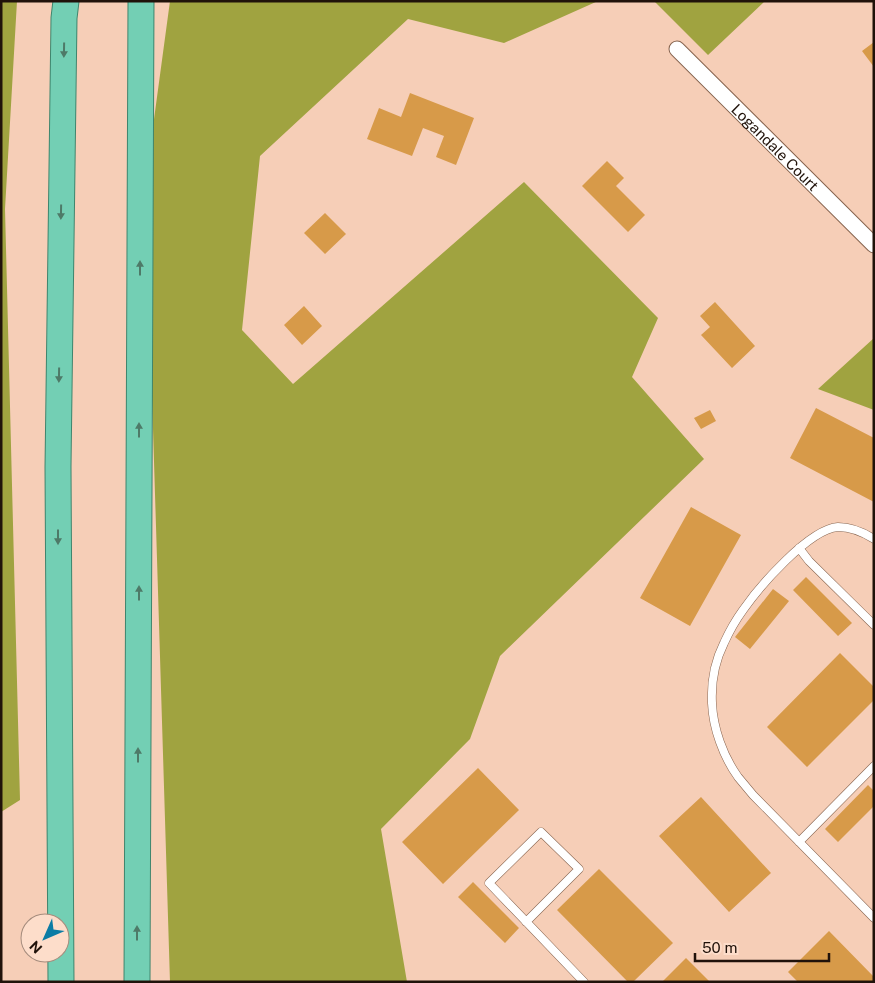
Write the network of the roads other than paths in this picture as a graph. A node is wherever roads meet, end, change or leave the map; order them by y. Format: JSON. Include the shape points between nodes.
{"nodes":[{"id":1,"x":66,"y":1,"type":"edge"},
{"id":2,"x":141,"y":1,"type":"edge"},
{"id":3,"x":677,"y":49,"type":"dead end"},
{"id":4,"x":874,"y":246,"type":"edge"},
{"id":5,"x":874,"y":539,"type":"edge"},
{"id":6,"x":799,"y":548,"type":"junction"},
{"id":7,"x":874,"y":625,"type":"edge"},
{"id":8,"x":874,"y":766,"type":"edge"},
{"id":9,"x":799,"y":842,"type":"junction"},
{"id":10,"x":874,"y":918,"type":"edge"},
{"id":11,"x":526,"y":922,"type":"junction"},
{"id":12,"x":61,"y":982,"type":"edge"},
{"id":13,"x":137,"y":982,"type":"edge"},
{"id":14,"x":584,"y":982,"type":"edge"}],
"edges":[{"from":1,"to":12,"type":"highway","one_way":true,"via":[[58,467]]},
{"from":13,"to":2,"type":"highway","one_way":true},
{"from":3,"to":4,"type":"street","name":"Logandale Court"},
{"from":5,"to":6,"type":"lane","via":[[864,532],[839,527],[828,529]]},
{"from":6,"to":7,"type":"lane","via":[[809,562]]},
{"from":6,"to":9,"type":"lane","via":[[759,589],[733,625],[716,665],[712,703],[720,740],[738,777]]},
{"from":8,"to":9,"type":"lane"},
{"from":9,"to":10,"type":"lane"},
{"from":11,"to":11,"type":"lane","via":[[489,884],[541,832],[579,869]]},
{"from":11,"to":14,"type":"lane"}]}
